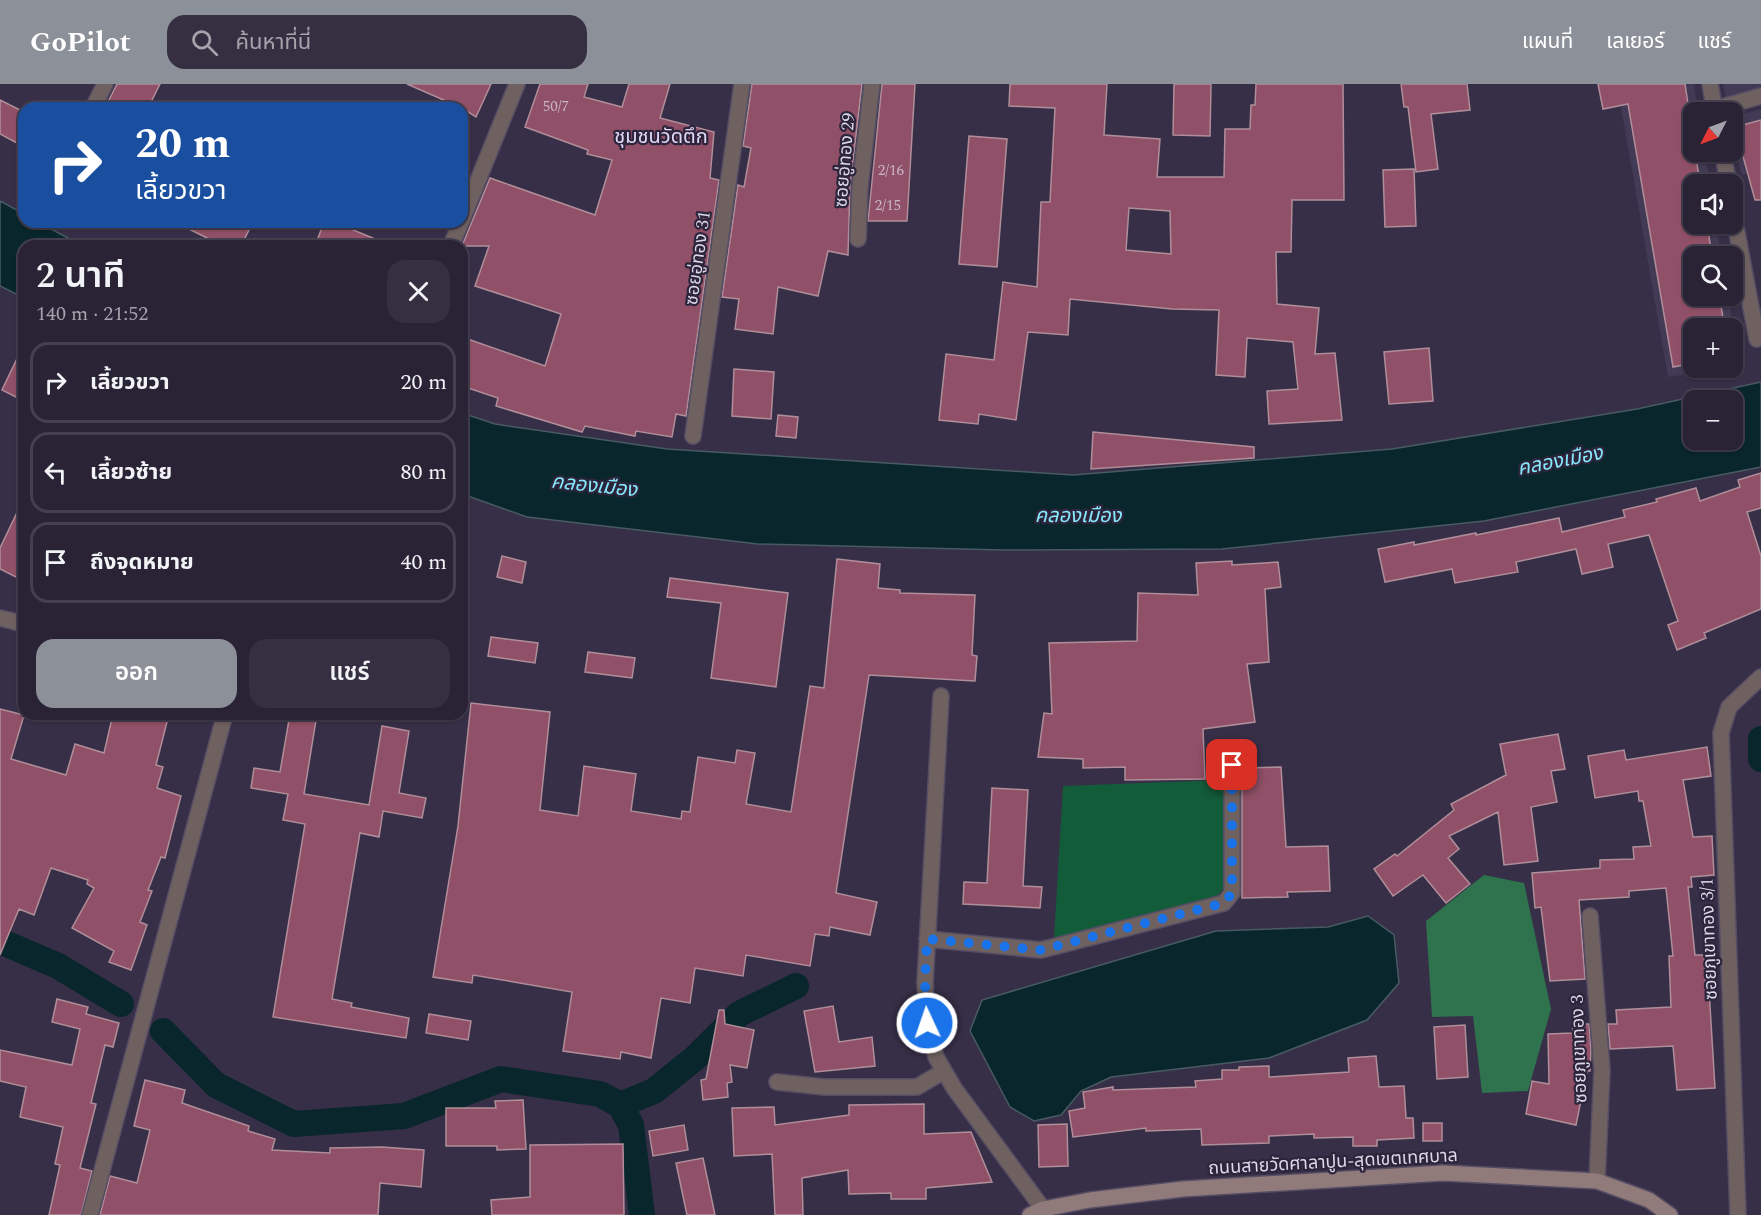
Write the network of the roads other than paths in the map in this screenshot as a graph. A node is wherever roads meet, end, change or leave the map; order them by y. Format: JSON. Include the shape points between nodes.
{"nodes":[{"id":1,"x":105,"y":84,"type":"edge"},
{"id":2,"x":517,"y":84,"type":"edge"},
{"id":3,"x":742,"y":84,"type":"edge"},
{"id":4,"x":872,"y":84,"type":"edge"},
{"id":5,"x":1710,"y":84,"type":"edge"},
{"id":6,"x":1761,"y":96,"type":"edge"},
{"id":7,"x":96,"y":102,"type":"edge"},
{"id":8,"x":1713,"y":102,"type":"edge"},
{"id":9,"x":1743,"y":102,"type":"edge"},
{"id":10,"x":468,"y":206,"type":"edge"},
{"id":11,"x":1737,"y":234,"type":"edge"},
{"id":12,"x":858,"y":239,"type":"dead end"},
{"id":13,"x":1757,"y":339,"type":"dead end"},
{"id":14,"x":693,"y":436,"type":"dead end"},
{"id":15,"x":0,"y":618,"type":"edge"},
{"id":16,"x":18,"y":622,"type":"edge"},
{"id":17,"x":1761,"y":677,"type":"edge"},
{"id":18,"x":941,"y":696,"type":"dead end"},
{"id":19,"x":223,"y":720,"type":"edge"},
{"id":20,"x":1232,"y":765,"type":"dead end"},
{"id":21,"x":1590,"y":916,"type":"dead end"},
{"id":22,"x":927,"y":939,"type":"junction"},
{"id":23,"x":944,"y":1071,"type":"junction"},
{"id":24,"x":777,"y":1082,"type":"dead end"},
{"id":25,"x":1597,"y":1181,"type":"junction"},
{"id":26,"x":1036,"y":1212,"type":"edge"},
{"id":27,"x":90,"y":1215,"type":"edge"},
{"id":28,"x":1670,"y":1215,"type":"edge"},
{"id":29,"x":1738,"y":1215,"type":"edge"}],
"edges":[{"from":1,"to":7,"type":"street"},
{"from":2,"to":10,"type":"street"},
{"from":3,"to":14,"type":"street","name":"ซอยอู่ทอง 31"},
{"from":4,"to":12,"type":"street","name":"ซอยอู่ทอง 29"},
{"from":5,"to":8,"type":"street"},
{"from":6,"to":9,"type":"street"},
{"from":11,"to":13,"type":"street"},
{"from":15,"to":16,"type":"street"},
{"from":17,"to":29,"type":"street","name":"ซอยภูเขาทอง 3/1","via":[[1729,707],[1721,733]]},
{"from":18,"to":22,"type":"street"},
{"from":19,"to":27,"type":"street"},
{"from":20,"to":22,"type":"street","via":[[1232,893],[1224,903],[1041,950]]},
{"from":21,"to":25,"type":"street","name":"ซอยภูเขาทอง 3","via":[[1602,1070]]},
{"from":22,"to":23,"type":"street","via":[[927,1023]]},
{"from":23,"to":24,"type":"street","via":[[917,1087],[824,1087]]},
{"from":23,"to":26,"type":"street"},
{"from":25,"to":26,"type":"street","name":"ถนนสายวัดศาลาปูน-สุดเขตเทศบาล","via":[[1443,1173],[1183,1189],[1090,1200]]},
{"from":25,"to":28,"type":"street","name":"ถนนสายวัดศาลาปูน-สุดเขตเทศบาล","via":[[1649,1200]]}]}
